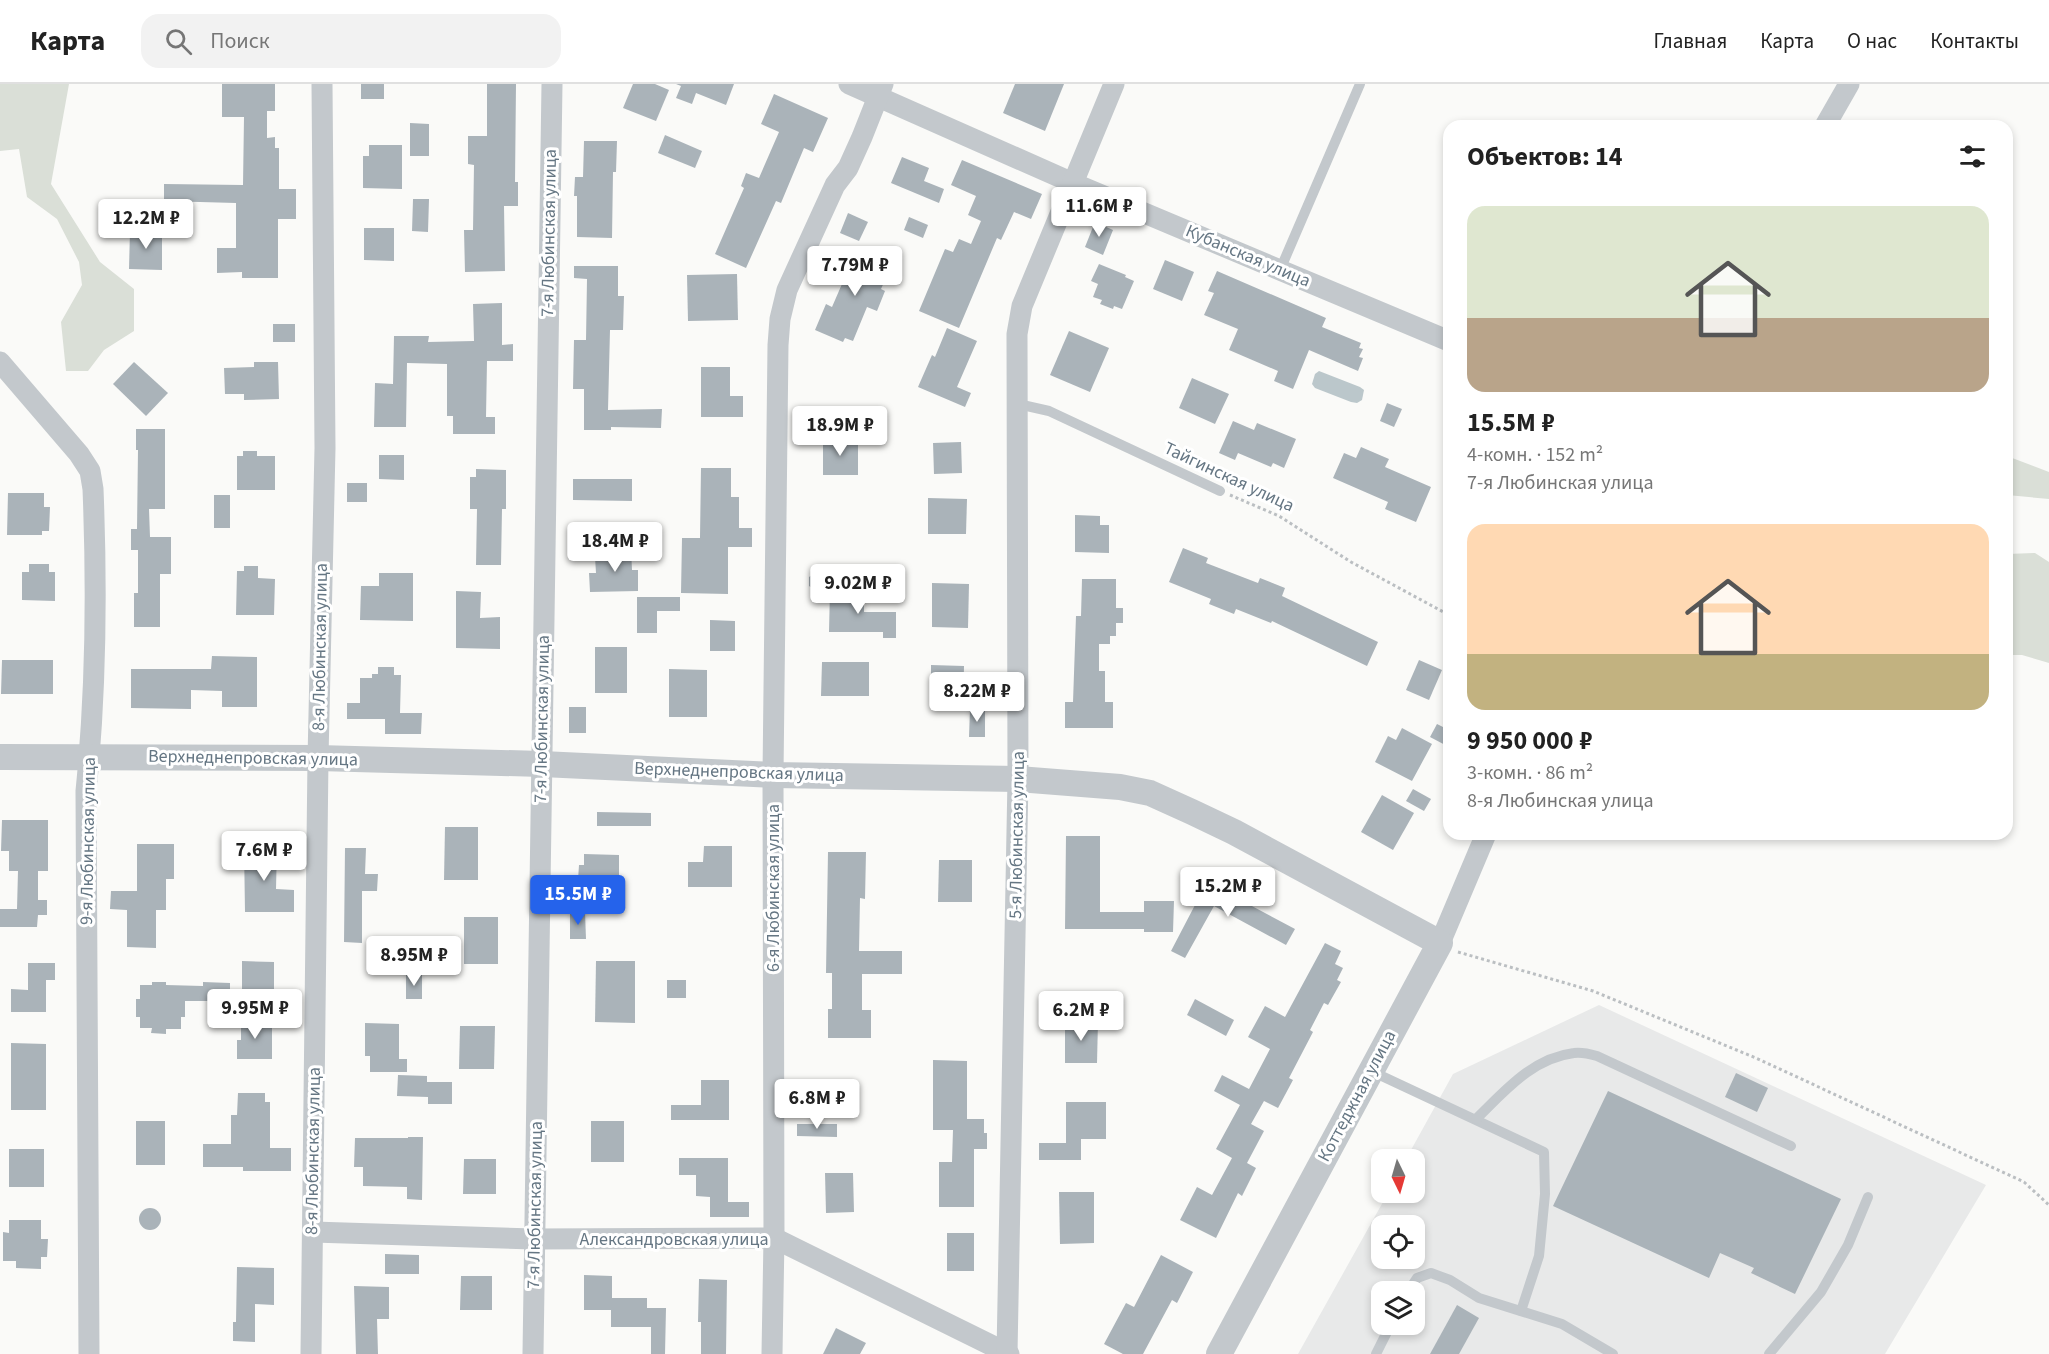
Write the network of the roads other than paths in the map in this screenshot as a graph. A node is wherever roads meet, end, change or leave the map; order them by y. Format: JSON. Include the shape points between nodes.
{"nodes":[{"id":1,"x":322,"y":84,"type":"edge"},
{"id":2,"x":552,"y":84,"type":"edge"},
{"id":3,"x":849,"y":84,"type":"edge"},
{"id":4,"x":1114,"y":84,"type":"edge"},
{"id":5,"x":1360,"y":84,"type":"edge"},
{"id":6,"x":1849,"y":84,"type":"edge"},
{"id":7,"x":880,"y":90,"type":"edge"},
{"id":8,"x":1828,"y":120,"type":"edge"},
{"id":9,"x":1073,"y":183,"type":"junction"},
{"id":10,"x":1281,"y":270,"type":"junction"},
{"id":11,"x":1443,"y":338,"type":"edge"},
{"id":12,"x":0,"y":362,"type":"edge"},
{"id":13,"x":1018,"y":404,"type":"junction"},
{"id":14,"x":1220,"y":491,"type":"road end"},
{"id":15,"x":0,"y":757,"type":"edge"},
{"id":16,"x":89,"y":757,"type":"junction"},
{"id":17,"x":318,"y":758,"type":"junction"},
{"id":18,"x":542,"y":764,"type":"junction"},
{"id":19,"x":773,"y":775,"type":"junction"},
{"id":20,"x":1018,"y":779,"type":"junction"},
{"id":21,"x":1483,"y":840,"type":"edge"},
{"id":22,"x":1440,"y":944,"type":"junction"},
{"id":23,"x":1370,"y":1071,"type":"junction"},
{"id":24,"x":1476,"y":1119,"type":"junction"},
{"id":25,"x":1791,"y":1146,"type":"dead end"},
{"id":26,"x":1868,"y":1197,"type":"dead end"},
{"id":27,"x":313,"y":1232,"type":"junction"},
{"id":28,"x":774,"y":1238,"type":"junction"},
{"id":29,"x":534,"y":1239,"type":"junction"},
{"id":30,"x":1415,"y":1281,"type":"edge"},
{"id":31,"x":1521,"y":1311,"type":"junction"},
{"id":32,"x":1386,"y":1335,"type":"edge"},
{"id":33,"x":89,"y":1354,"type":"edge"},
{"id":34,"x":311,"y":1354,"type":"edge"},
{"id":35,"x":533,"y":1354,"type":"edge"},
{"id":36,"x":772,"y":1354,"type":"edge"},
{"id":37,"x":1008,"y":1354,"type":"edge"},
{"id":38,"x":1219,"y":1354,"type":"edge"},
{"id":39,"x":1376,"y":1354,"type":"edge"},
{"id":40,"x":1613,"y":1354,"type":"edge"},
{"id":41,"x":1769,"y":1354,"type":"edge"}],
"edges":[{"from":1,"to":17,"type":"street","name":"8-я Любинская улица","via":[[325,448]]},
{"from":2,"to":18,"type":"street","name":"7-я Любинская улица"},
{"from":3,"to":7,"type":"street","name":"Кубанская улица"},
{"from":4,"to":9,"type":"street","name":"5-я Любинская улица"},
{"from":5,"to":10,"type":"lane"},
{"from":6,"to":8,"type":"street"},
{"from":7,"to":9,"type":"street","name":"Кубанская улица"},
{"from":7,"to":19,"type":"street","name":"6-я Любинская улица","via":[[858,147],[835,185],[795,271],[780,319]]},
{"from":9,"to":10,"type":"street","name":"Кубанская улица"},
{"from":9,"to":13,"type":"street","name":"5-я Любинская улица","via":[[1022,306],[1016,355]]},
{"from":10,"to":11,"type":"street","name":"Кубанская улица"},
{"from":12,"to":16,"type":"street","name":"9-я Любинская улица","via":[[90,471],[94,517]]},
{"from":13,"to":14,"type":"lane","name":"Тайгинская улица","via":[[1049,411]]},
{"from":13,"to":20,"type":"street","name":"5-я Любинская улица"},
{"from":15,"to":16,"type":"street","name":"Верхнеднепровская улица"},
{"from":16,"to":17,"type":"street","name":"Верхнеднепровская улица"},
{"from":16,"to":33,"type":"street","name":"9-я Любинская улица"},
{"from":17,"to":18,"type":"street","name":"Верхнеднепровская улица"},
{"from":17,"to":27,"type":"street","name":"8-я Любинская улица"},
{"from":18,"to":19,"type":"street","name":"Верхнеднепровская улица"},
{"from":18,"to":29,"type":"street","name":"7-я Любинская улица"},
{"from":19,"to":20,"type":"street","name":"Верхнеднепровская улица"},
{"from":19,"to":28,"type":"street","name":"6-я Любинская улица"},
{"from":20,"to":22,"type":"street","name":"Верхнеднепровская улица","via":[[1078,782],[1150,793],[1234,832]]},
{"from":20,"to":37,"type":"street","name":"5-я Любинская улица"},
{"from":21,"to":22,"type":"street","name":"Коттеджная улица"},
{"from":22,"to":23,"type":"street","name":"Коттеджная улица"},
{"from":23,"to":24,"type":"lane"},
{"from":23,"to":38,"type":"street","name":"Коттеджная улица"},
{"from":24,"to":25,"type":"lane","via":[[1523,1073],[1576,1052],[1597,1056]]},
{"from":24,"to":31,"type":"lane","via":[[1544,1152],[1545,1194],[1539,1256]]},
{"from":26,"to":41,"type":"lane","via":[[1848,1245],[1821,1292]]},
{"from":27,"to":29,"type":"street","name":"Александровская улица"},
{"from":27,"to":34,"type":"street","name":"8-я Любинская улица"},
{"from":28,"to":29,"type":"street","name":"Александровская улица"},
{"from":28,"to":36,"type":"street","name":"6-я Любинская улица"},
{"from":28,"to":37,"type":"street","name":"Александровская улица"},
{"from":29,"to":35,"type":"street","name":"7-я Любинская улица"},
{"from":30,"to":31,"type":"lane","via":[[1431,1273],[1479,1298]]},
{"from":31,"to":40,"type":"lane","via":[[1562,1324]]},
{"from":32,"to":39,"type":"lane"}]}
